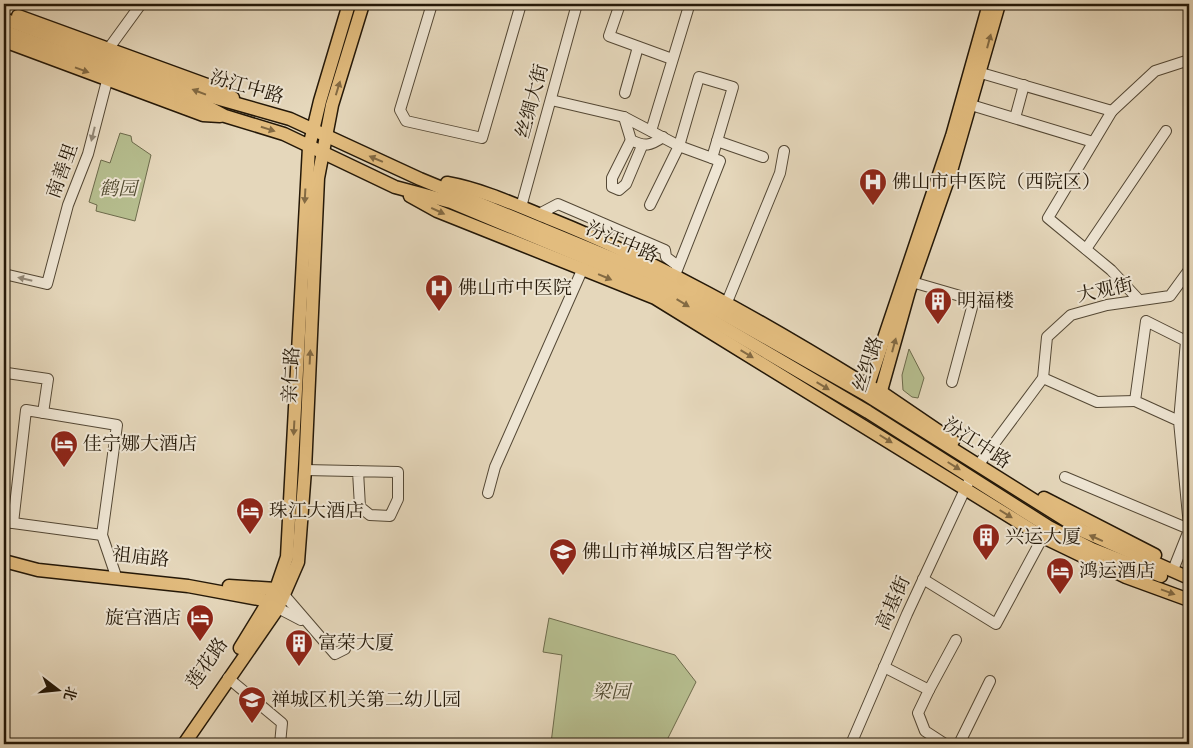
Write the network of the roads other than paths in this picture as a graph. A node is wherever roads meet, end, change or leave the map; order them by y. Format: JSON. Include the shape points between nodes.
{"nodes":[{"id":1,"x":141,"y":4,"type":"edge"},
{"id":2,"x":349,"y":4,"type":"edge"},
{"id":3,"x":363,"y":4,"type":"edge"},
{"id":4,"x":432,"y":4,"type":"edge"},
{"id":5,"x":521,"y":4,"type":"edge"},
{"id":6,"x":577,"y":4,"type":"edge"},
{"id":7,"x":620,"y":4,"type":"edge"},
{"id":8,"x":684,"y":4,"type":"edge"},
{"id":9,"x":988,"y":4,"type":"edge"},
{"id":10,"x":999,"y":4,"type":"edge"},
{"id":11,"x":4,"y":12,"type":"edge"},
{"id":12,"x":4,"y":19,"type":"edge"},
{"id":13,"x":4,"y":31,"type":"edge"},
{"id":14,"x":4,"y":41,"type":"edge"},
{"id":15,"x":638,"y":47,"type":"junction"},
{"id":16,"x":109,"y":48,"type":"junction"},
{"id":17,"x":672,"y":59,"type":"junction"},
{"id":18,"x":1189,"y":60,"type":"edge"},
{"id":19,"x":981,"y":73,"type":"junction"},
{"id":20,"x":108,"y":74,"type":"junction"},
{"id":21,"x":1024,"y":85,"type":"junction"},
{"id":22,"x":625,"y":93,"type":"dead end"},
{"id":23,"x":551,"y":100,"type":"junction"},
{"id":24,"x":246,"y":105,"type":"junction"},
{"id":25,"x":971,"y":105,"type":"junction"},
{"id":26,"x":1112,"y":110,"type":"junction"},
{"id":27,"x":624,"y":117,"type":"junction"},
{"id":28,"x":1015,"y":118,"type":"junction"},
{"id":29,"x":312,"y":129,"type":"junction"},
{"id":30,"x":651,"y":131,"type":"junction"},
{"id":31,"x":1166,"y":131,"type":"dead end"},
{"id":32,"x":325,"y":135,"type":"junction"},
{"id":33,"x":663,"y":137,"type":"junction"},
{"id":34,"x":631,"y":140,"type":"junction"},
{"id":35,"x":717,"y":141,"type":"junction"},
{"id":36,"x":1093,"y":142,"type":"junction"},
{"id":37,"x":642,"y":146,"type":"junction"},
{"id":38,"x":679,"y":146,"type":"junction"},
{"id":39,"x":309,"y":147,"type":"junction"},
{"id":40,"x":784,"y":151,"type":"dead end"},
{"id":41,"x":322,"y":154,"type":"junction"},
{"id":42,"x":763,"y":157,"type":"dead end"},
{"id":43,"x":712,"y":158,"type":"junction"},
{"id":44,"x":420,"y":178,"type":"junction"},
{"id":45,"x":395,"y":187,"type":"junction"},
{"id":46,"x":650,"y":205,"type":"dead end"},
{"id":47,"x":521,"y":208,"type":"junction"},
{"id":48,"x":1086,"y":249,"type":"junction"},
{"id":49,"x":583,"y":268,"type":"junction"},
{"id":50,"x":677,"y":270,"type":"junction"},
{"id":51,"x":1189,"y":270,"type":"edge"},
{"id":52,"x":4,"y":274,"type":"edge"},
{"id":53,"x":912,"y":282,"type":"junction"},
{"id":54,"x":1139,"y":300,"type":"junction"},
{"id":55,"x":727,"y":302,"type":"junction"},
{"id":56,"x":4,"y":377,"type":"edge"},
{"id":57,"x":1043,"y":378,"type":"junction"},
{"id":58,"x":952,"y":382,"type":"dead end"},
{"id":59,"x":862,"y":388,"type":"junction"},
{"id":60,"x":879,"y":397,"type":"junction"},
{"id":61,"x":1135,"y":401,"type":"junction"},
{"id":62,"x":868,"y":412,"type":"junction"},
{"id":63,"x":43,"y":413,"type":"junction"},
{"id":64,"x":1179,"y":421,"type":"junction"},
{"id":65,"x":982,"y":460,"type":"junction"},
{"id":66,"x":305,"y":470,"type":"junction"},
{"id":67,"x":358,"y":471,"type":"junction"},
{"id":68,"x":1066,"y":477,"type":"dead end"},
{"id":69,"x":1187,"y":482,"type":"edge"},
{"id":70,"x":968,"y":483,"type":"junction"},
{"id":71,"x":488,"y":492,"type":"dead end"},
{"id":72,"x":8,"y":523,"type":"edge"},
{"id":73,"x":1189,"y":528,"type":"edge"},
{"id":74,"x":1046,"y":532,"type":"junction"},
{"id":75,"x":102,"y":535,"type":"junction"},
{"id":76,"x":4,"y":555,"type":"edge"},
{"id":77,"x":4,"y":561,"type":"edge"},
{"id":78,"x":1175,"y":565,"type":"junction"},
{"id":79,"x":1189,"y":570,"type":"edge"},
{"id":80,"x":115,"y":573,"type":"junction"},
{"id":81,"x":1189,"y":578,"type":"edge"},
{"id":82,"x":923,"y":579,"type":"junction"},
{"id":83,"x":1189,"y":587,"type":"edge"},
{"id":84,"x":281,"y":593,"type":"junction"},
{"id":85,"x":1189,"y":600,"type":"edge"},
{"id":86,"x":274,"y":605,"type":"junction"},
{"id":87,"x":307,"y":622,"type":"junction"},
{"id":88,"x":956,"y":640,"type":"dead end"},
{"id":89,"x":345,"y":649,"type":"dead end"},
{"id":90,"x":884,"y":667,"type":"junction"},
{"id":91,"x":228,"y":678,"type":"junction"},
{"id":92,"x":990,"y":682,"type":"dead end"},
{"id":93,"x":929,"y":690,"type":"junction"},
{"id":94,"x":173,"y":744,"type":"edge"},
{"id":95,"x":184,"y":744,"type":"edge"},
{"id":96,"x":280,"y":744,"type":"edge"},
{"id":97,"x":851,"y":744,"type":"edge"},
{"id":98,"x":945,"y":744,"type":"edge"},
{"id":99,"x":959,"y":744,"type":"edge"}],
"edges":[{"from":1,"to":16,"type":"street"},
{"from":2,"to":29,"type":"main road"},
{"from":32,"to":3,"type":"main road","one_way":true},
{"from":4,"to":5,"type":"street","via":[[400,110],[406,121],[482,138]]},
{"from":6,"to":23,"type":"street","name":"丝绸大街"},
{"from":7,"to":15,"type":"street","via":[[608,36]]},
{"from":8,"to":17,"type":"street","via":[[689,6]]},
{"from":9,"to":59,"type":"main road","via":[[952,136],[923,224],[911,236]]},
{"from":19,"to":10,"type":"main road","name":"丝织路","one_way":true},
{"from":11,"to":16,"type":"main road"},
{"from":24,"to":12,"type":"main road","name":"汾江中路","one_way":true,"via":[[209,96]]},
{"from":13,"to":20,"type":"main road"},
{"from":14,"to":20,"type":"main road","one_way":true},
{"from":15,"to":17,"type":"street"},
{"from":15,"to":22,"type":"street"},
{"from":16,"to":24,"type":"main road","via":[[218,89]]},
{"from":17,"to":30,"type":"street"},
{"from":18,"to":26,"type":"street","via":[[1156,71]]},
{"from":19,"to":21,"type":"street"},
{"from":19,"to":25,"type":"main road","name":"丝织路"},
{"from":20,"to":39,"type":"main road","name":"汾江中路","one_way":true,"via":[[284,134]]},
{"from":20,"to":52,"type":"street","name":"南善里","one_way":true,"via":[[88,154],[68,205],[46,284]]},
{"from":21,"to":26,"type":"street"},
{"from":21,"to":28,"type":"street"},
{"from":23,"to":27,"type":"street"},
{"from":23,"to":47,"type":"street","name":"丝绸大街"},
{"from":24,"to":29,"type":"main road","name":"汾江中路"},
{"from":25,"to":28,"type":"street"},
{"from":25,"to":53,"type":"main road","name":"丝织路"},
{"from":26,"to":36,"type":"street"},
{"from":27,"to":30,"type":"street"},
{"from":27,"to":34,"type":"street"},
{"from":28,"to":36,"type":"street"},
{"from":29,"to":32,"type":"main road","name":"汾江中路"},
{"from":29,"to":39,"type":"main road","name":"亲仁路"},
{"from":30,"to":33,"type":"street"},
{"from":31,"to":48,"type":"street"},
{"from":32,"to":41,"type":"main road","name":"亲仁路"},
{"from":44,"to":32,"type":"main road","name":"汾江中路","one_way":true},
{"from":33,"to":37,"type":"street","via":[[650,146]]},
{"from":33,"to":38,"type":"street"},
{"from":34,"to":37,"type":"street"},
{"from":34,"to":37,"type":"street","via":[[612,178],[612,187],[619,190],[626,184]]},
{"from":35,"to":38,"type":"street","via":[[732,87],[699,77]]},
{"from":35,"to":42,"type":"street"},
{"from":35,"to":43,"type":"street"},
{"from":36,"to":48,"type":"street","via":[[1048,218]]},
{"from":38,"to":43,"type":"street"},
{"from":38,"to":46,"type":"street"},
{"from":39,"to":41,"type":"main road","name":"汾江中路"},
{"from":39,"to":84,"type":"main road","name":"亲仁路","one_way":true,"via":[[287,557]]},
{"from":40,"to":55,"type":"street","via":[[780,173]]},
{"from":41,"to":45,"type":"main road","name":"汾江中路"},
{"from":66,"to":41,"type":"main road","name":"亲仁路","one_way":true,"via":[[318,178]]},
{"from":43,"to":50,"type":"street","via":[[720,161]]},
{"from":44,"to":47,"type":"main road","via":[[457,185]]},
{"from":44,"to":59,"type":"main road","name":"汾江中路","via":[[660,278]]},
{"from":45,"to":49,"type":"main road","one_way":true,"via":[[437,211]]},
{"from":45,"to":62,"type":"main road","name":"汾江中路","one_way":true,"via":[[451,202],[657,288]]},
{"from":47,"to":50,"type":"main road"},
{"from":48,"to":54,"type":"street"},
{"from":49,"to":70,"type":"main road","one_way":true,"via":[[655,298]]},
{"from":49,"to":71,"type":"street","via":[[495,467]]},
{"from":50,"to":55,"type":"main road"},
{"from":51,"to":54,"type":"street","name":"大观街","via":[[1170,296]]},
{"from":53,"to":58,"type":"street","via":[[974,300]]},
{"from":60,"to":53,"type":"main road","name":"丝织路","one_way":true},
{"from":54,"to":57,"type":"street","name":"大观街","via":[[1071,315],[1047,337]]},
{"from":55,"to":59,"type":"main road"},
{"from":56,"to":63,"type":"street","via":[[8,373],[48,379]]},
{"from":57,"to":61,"type":"street","via":[[1097,402]]},
{"from":57,"to":65,"type":"street"},
{"from":59,"to":60,"type":"main road","name":"汾江中路"},
{"from":59,"to":62,"type":"main road","name":"丝织路"},
{"from":60,"to":62,"type":"main road","name":"丝织路"},
{"from":60,"to":65,"type":"main road"},
{"from":81,"to":60,"type":"main road","name":"汾江中路","one_way":true,"via":[[1083,531]]},
{"from":61,"to":64,"type":"street"},
{"from":61,"to":64,"type":"street","via":[[1146,321],[1186,341]]},
{"from":62,"to":70,"type":"main road","name":"汾江中路","one_way":true},
{"from":63,"to":72,"type":"street","via":[[26,410]]},
{"from":63,"to":75,"type":"street","via":[[117,425]]},
{"from":64,"to":69,"type":"street"},
{"from":65,"to":78,"type":"main road","via":[[1061,508]]},
{"from":66,"to":67,"type":"street"},
{"from":66,"to":84,"type":"main road","name":"亲仁路","via":[[298,562]]},
{"from":67,"to":67,"type":"street","via":[[398,472],[398,498],[390,516],[370,515],[360,507]]},
{"from":68,"to":73,"type":"street"},
{"from":69,"to":73,"type":"street"},
{"from":70,"to":74,"type":"main road","one_way":true},
{"from":70,"to":82,"type":"street","name":"高基街"},
{"from":72,"to":75,"type":"street"},
{"from":73,"to":78,"type":"street"},
{"from":74,"to":82,"type":"street","via":[[996,624]]},
{"from":74,"to":83,"type":"main road"},
{"from":74,"to":85,"type":"main road","one_way":true,"via":[[1126,577]]},
{"from":75,"to":80,"type":"street"},
{"from":76,"to":80,"type":"main road","name":"祖庙路","via":[[39,565]]},
{"from":77,"to":86,"type":"main road","name":"祖庙路","via":[[38,570],[188,586]]},
{"from":78,"to":79,"type":"main road"},
{"from":80,"to":84,"type":"main road","name":"祖庙路"},
{"from":82,"to":90,"type":"street","name":"高基街"},
{"from":84,"to":86,"type":"main road"},
{"from":84,"to":87,"type":"street"},
{"from":86,"to":87,"type":"street"},
{"from":86,"to":91,"type":"main road","name":"莲花路"},
{"from":86,"to":94,"type":"main road","name":"莲花路"},
{"from":87,"to":89,"type":"street","via":[[335,654]]},
{"from":88,"to":93,"type":"street"},
{"from":90,"to":93,"type":"street"},
{"from":90,"to":97,"type":"street","name":"高基街"},
{"from":91,"to":95,"type":"main road","name":"莲花路"},
{"from":91,"to":96,"type":"street","via":[[282,723]]},
{"from":92,"to":99,"type":"street"},
{"from":93,"to":98,"type":"street","via":[[918,713],[926,731]]}]}
